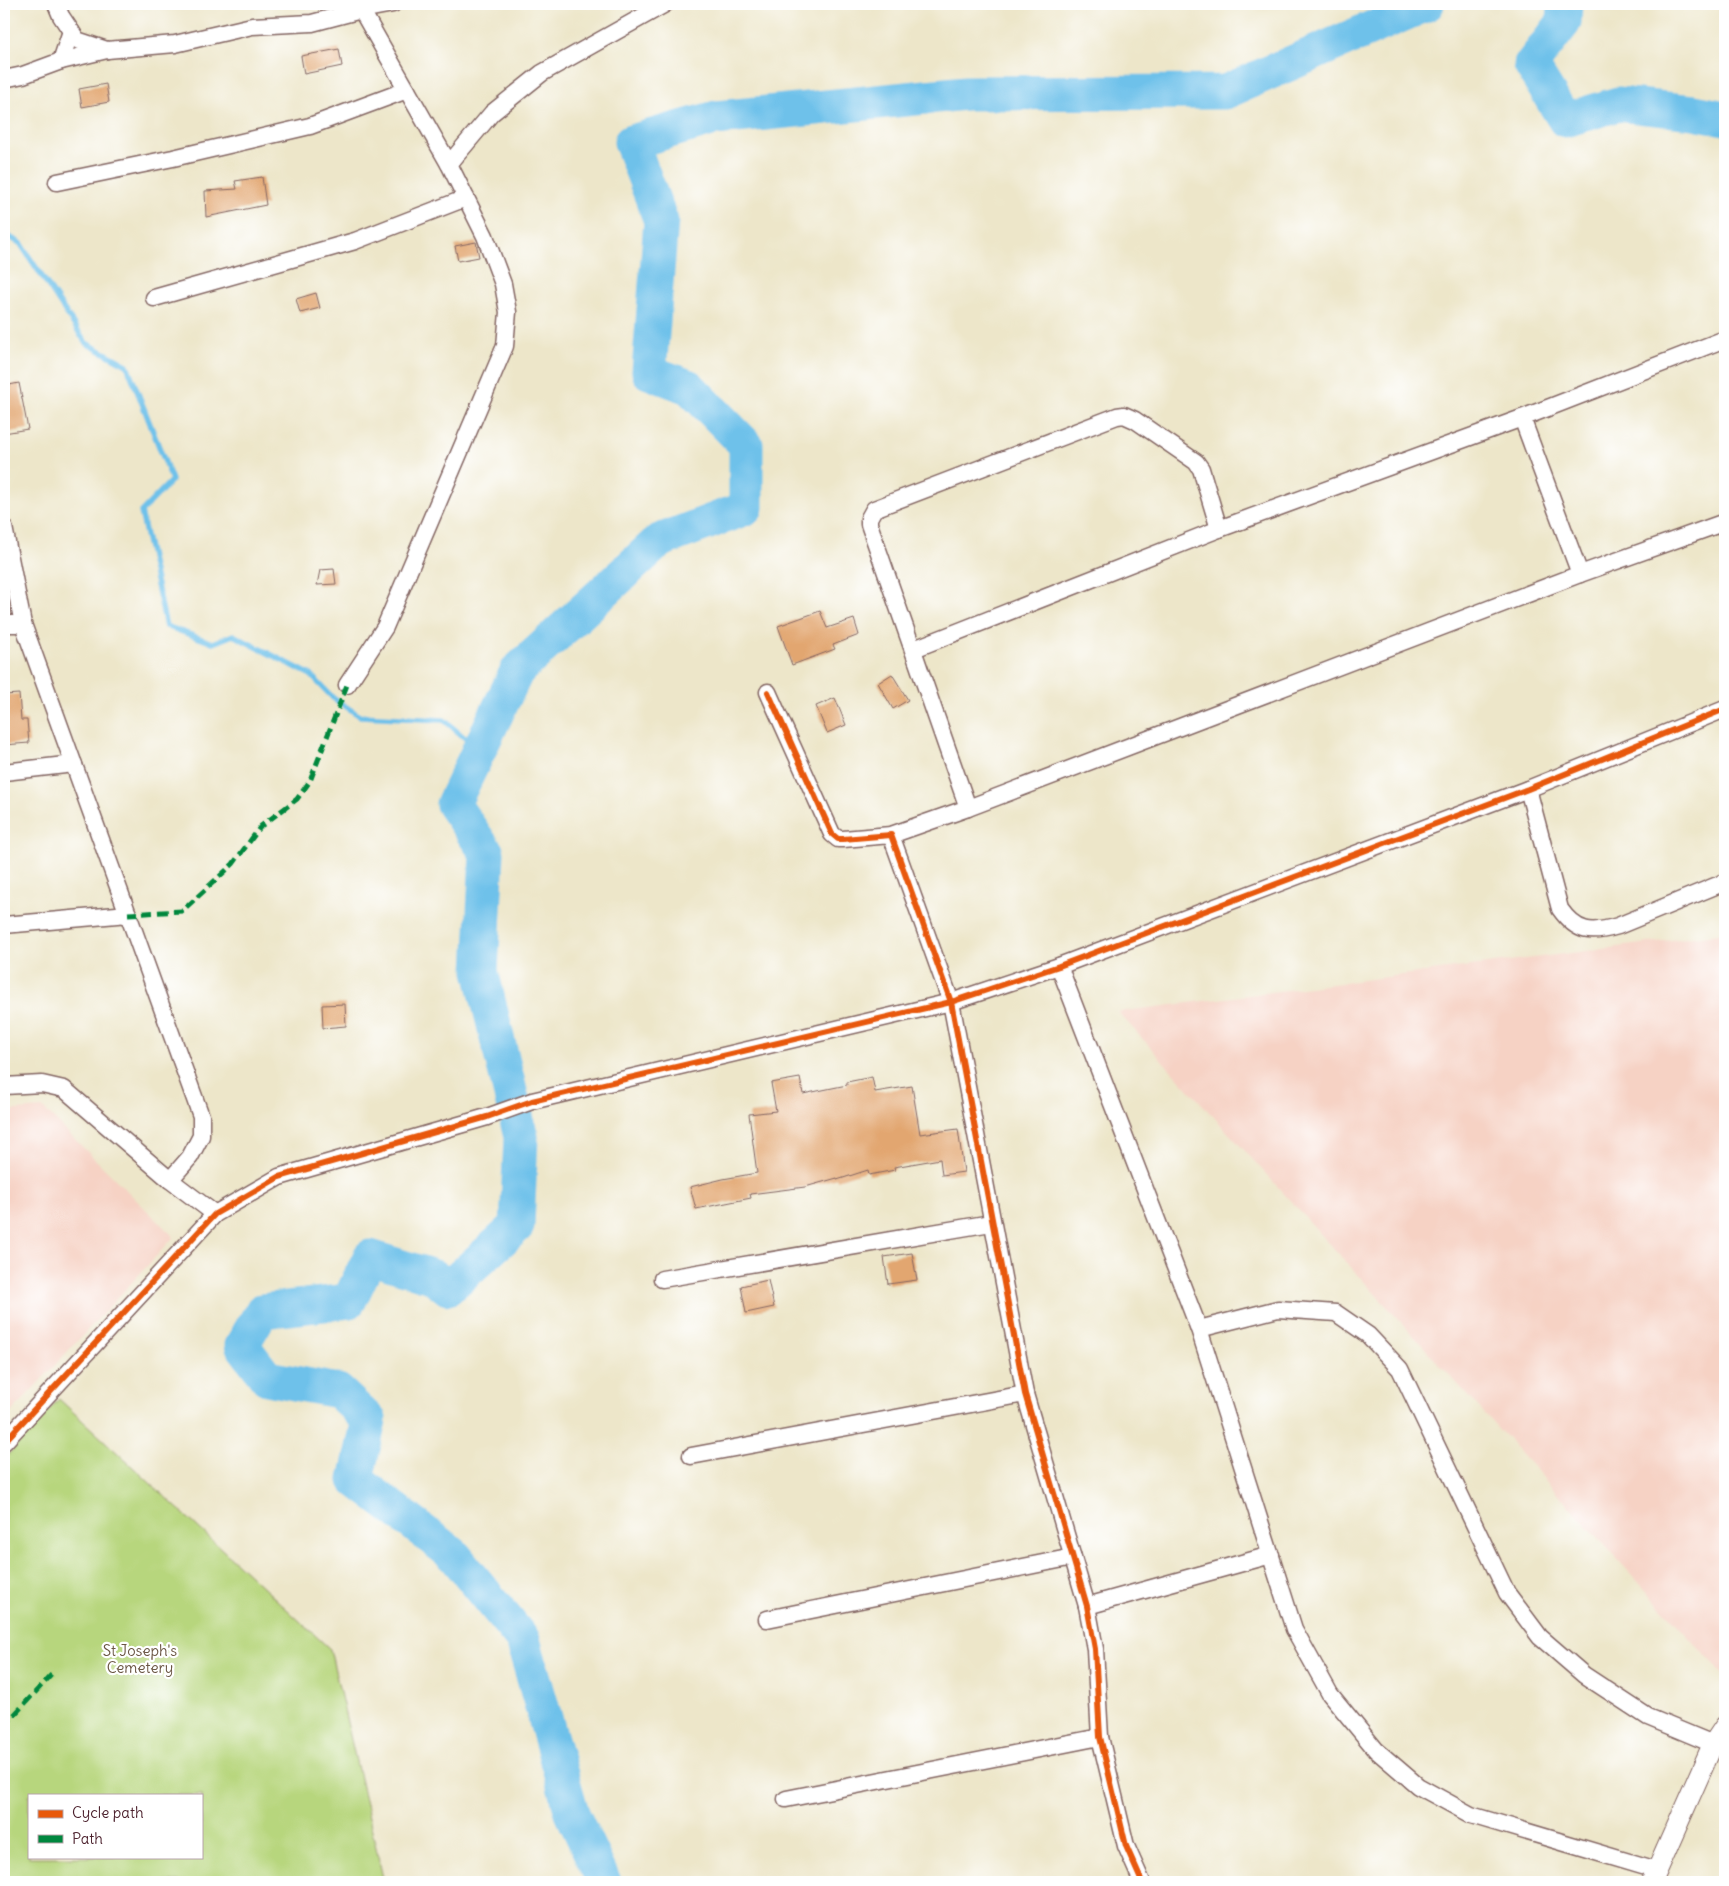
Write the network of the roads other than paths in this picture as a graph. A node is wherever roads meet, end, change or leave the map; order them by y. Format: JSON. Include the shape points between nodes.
{"nodes":[{"id":1,"x":56,"y":4,"type":"edge"},
{"id":2,"x":393,"y":4,"type":"edge"},
{"id":3,"x":665,"y":4,"type":"edge"},
{"id":4,"x":360,"y":7,"type":"edge"},
{"id":5,"x":71,"y":31,"type":"junction"},
{"id":6,"x":107,"y":50,"type":"junction"},
{"id":7,"x":60,"y":61,"type":"junction"},
{"id":8,"x":4,"y":78,"type":"edge"},
{"id":9,"x":407,"y":90,"type":"junction"},
{"id":10,"x":449,"y":164,"type":"junction"},
{"id":11,"x":57,"y":182,"type":"dead end"},
{"id":12,"x":466,"y":198,"type":"junction"},
{"id":13,"x":154,"y":298,"type":"dead end"},
{"id":14,"x":1725,"y":338,"type":"edge"},
{"id":15,"x":1522,"y":418,"type":"junction"},
{"id":16,"x":1725,"y":522,"type":"edge"},
{"id":17,"x":4,"y":527,"type":"edge"},
{"id":18,"x":1219,"y":529,"type":"junction"},
{"id":19,"x":1580,"y":574,"type":"junction"},
{"id":20,"x":4,"y":624,"type":"edge"},
{"id":21,"x":23,"y":624,"type":"junction"},
{"id":22,"x":914,"y":649,"type":"junction"},
{"id":23,"x":347,"y":685,"type":"dead end"},
{"id":24,"x":768,"y":692,"type":"dead end"},
{"id":25,"x":1725,"y":709,"type":"edge"},
{"id":26,"x":74,"y":764,"type":"junction"},
{"id":27,"x":4,"y":772,"type":"edge"},
{"id":28,"x":1528,"y":789,"type":"junction"},
{"id":29,"x":968,"y":808,"type":"junction"},
{"id":30,"x":891,"y":835,"type":"junction"},
{"id":31,"x":1725,"y":882,"type":"edge"},
{"id":32,"x":128,"y":914,"type":"junction"},
{"id":33,"x":4,"y":925,"type":"edge"},
{"id":34,"x":1059,"y":966,"type":"junction"},
{"id":35,"x":951,"y":1002,"type":"junction"},
{"id":36,"x":4,"y":1086,"type":"edge"},
{"id":37,"x":170,"y":1180,"type":"junction"},
{"id":38,"x":215,"y":1214,"type":"junction"},
{"id":39,"x":992,"y":1223,"type":"junction"},
{"id":40,"x":662,"y":1279,"type":"dead end"},
{"id":41,"x":1199,"y":1328,"type":"junction"},
{"id":42,"x":1025,"y":1394,"type":"junction"},
{"id":43,"x":4,"y":1442,"type":"edge"},
{"id":44,"x":691,"y":1456,"type":"dead end"},
{"id":45,"x":1271,"y":1555,"type":"junction"},
{"id":46,"x":1073,"y":1557,"type":"junction"},
{"id":47,"x":1087,"y":1606,"type":"junction"},
{"id":48,"x":767,"y":1619,"type":"dead end"},
{"id":49,"x":1725,"y":1726,"type":"edge"},
{"id":50,"x":1100,"y":1737,"type":"junction"},
{"id":51,"x":1719,"y":1745,"type":"edge"},
{"id":52,"x":786,"y":1799,"type":"dead end"},
{"id":53,"x":1654,"y":1876,"type":"edge"},
{"id":54,"x":1142,"y":1882,"type":"edge"}],
"edges":[{"from":1,"to":5,"type":"street"},
{"from":2,"to":4,"type":"street"},
{"from":3,"to":10,"type":"street","via":[[542,73],[492,113]]},
{"from":4,"to":6,"type":"street","via":[[312,22],[252,26],[175,44]]},
{"from":4,"to":9,"type":"street"},
{"from":5,"to":6,"type":"street","via":[[77,40]]},
{"from":5,"to":7,"type":"street"},
{"from":6,"to":7,"type":"street"},
{"from":7,"to":8,"type":"street","via":[[23,75]]},
{"from":9,"to":10,"type":"street"},
{"from":9,"to":11,"type":"street","via":[[310,126]]},
{"from":10,"to":12,"type":"street"},
{"from":12,"to":13,"type":"street","via":[[355,241]]},
{"from":12,"to":23,"type":"street","via":[[503,284],[508,312],[505,346],[385,627]]},
{"from":14,"to":15,"type":"street"},
{"from":15,"to":18,"type":"street"},
{"from":15,"to":19,"type":"street"},
{"from":16,"to":19,"type":"street"},
{"from":17,"to":21,"type":"street"},
{"from":18,"to":22,"type":"street"},
{"from":18,"to":22,"type":"street","via":[[1196,462],[1124,415],[879,506],[871,513],[869,524]]},
{"from":19,"to":29,"type":"street"},
{"from":20,"to":21,"type":"street"},
{"from":21,"to":26,"type":"street"},
{"from":22,"to":29,"type":"street"},
{"from":24,"to":30,"type":"street","via":[[832,834],[838,839]]},
{"from":25,"to":28,"type":"street"},
{"from":26,"to":27,"type":"street"},
{"from":26,"to":32,"type":"street"},
{"from":28,"to":31,"type":"street","via":[[1560,909],[1570,922],[1586,930],[1601,932]]},
{"from":28,"to":34,"type":"street"},
{"from":29,"to":30,"type":"street"},
{"from":30,"to":35,"type":"street"},
{"from":32,"to":33,"type":"street"},
{"from":32,"to":37,"type":"street","via":[[202,1116],[202,1136],[190,1157]]},
{"from":34,"to":35,"type":"street"},
{"from":34,"to":41,"type":"street"},
{"from":35,"to":38,"type":"street","via":[[532,1101],[279,1177]]},
{"from":35,"to":39,"type":"street"},
{"from":36,"to":37,"type":"street","via":[[42,1084],[64,1090]]},
{"from":37,"to":38,"type":"street"},
{"from":38,"to":43,"type":"street"},
{"from":39,"to":40,"type":"street"},
{"from":39,"to":42,"type":"street"},
{"from":41,"to":45,"type":"street"},
{"from":41,"to":51,"type":"street","via":[[1278,1308],[1336,1314],[1368,1336],[1400,1369],[1507,1593],[1540,1637],[1584,1675],[1648,1716]]},
{"from":42,"to":44,"type":"street"},
{"from":42,"to":46,"type":"street"},
{"from":45,"to":47,"type":"street"},
{"from":45,"to":53,"type":"street","via":[[1294,1629],[1330,1694],[1376,1750],[1418,1786],[1471,1814]]},
{"from":46,"to":47,"type":"street"},
{"from":46,"to":48,"type":"street"},
{"from":47,"to":50,"type":"street","via":[[1096,1649]]},
{"from":49,"to":51,"type":"street"},
{"from":50,"to":52,"type":"street"},
{"from":50,"to":54,"type":"street","via":[[1126,1846]]},
{"from":51,"to":53,"type":"street"}]}
